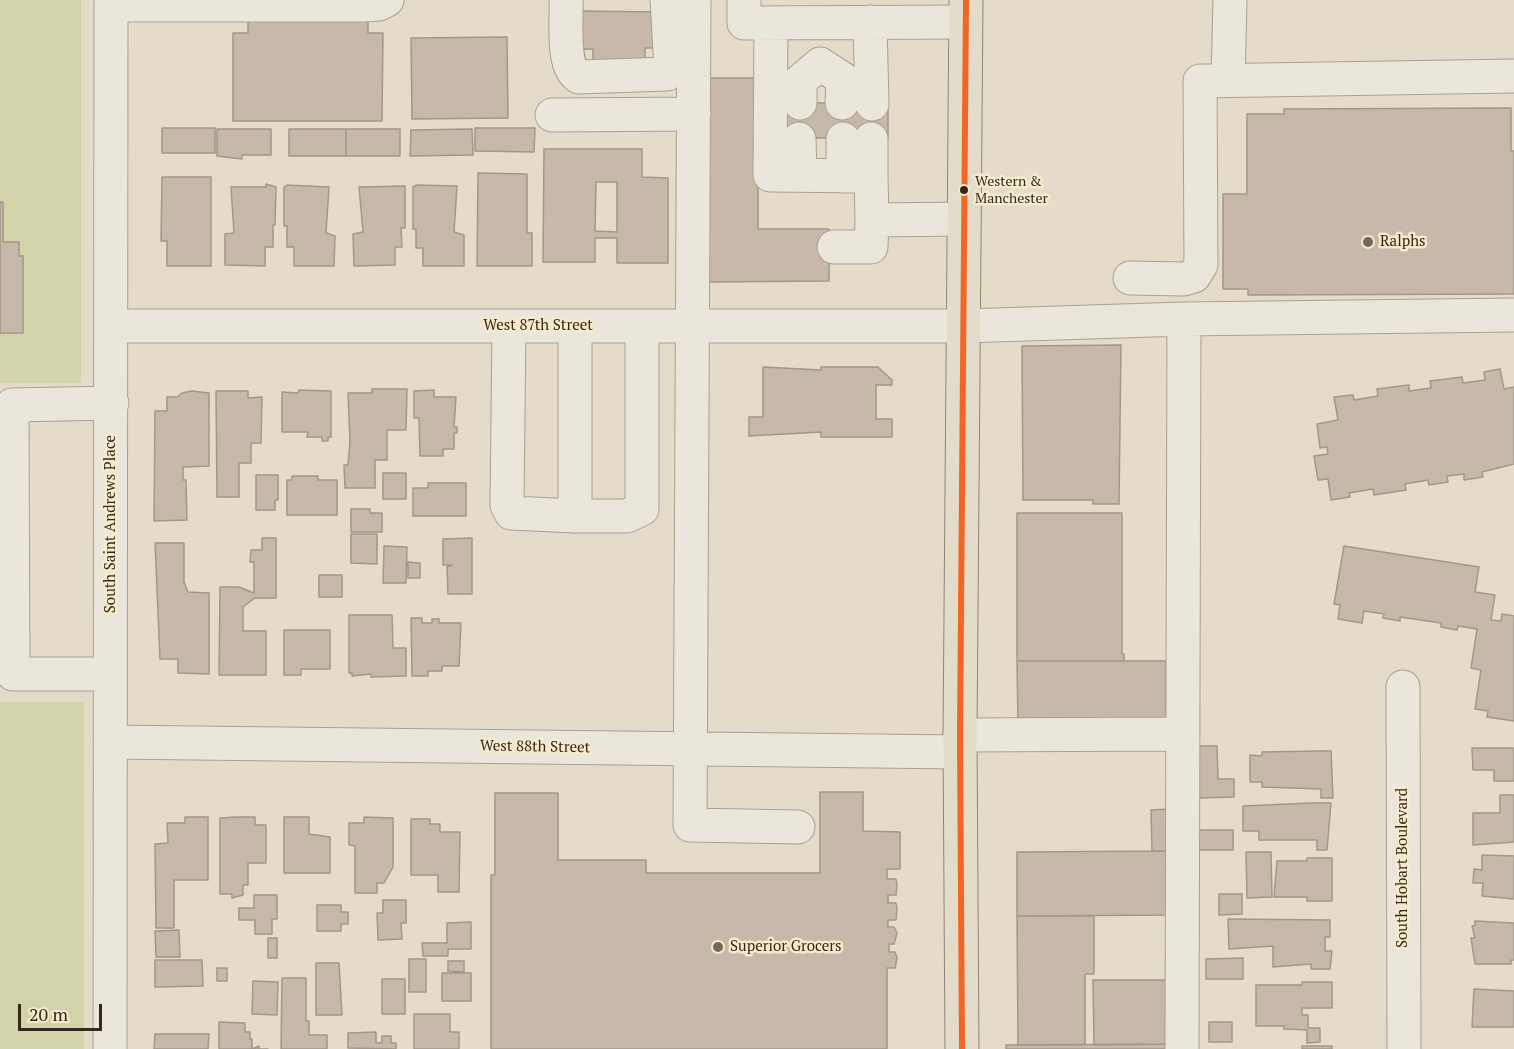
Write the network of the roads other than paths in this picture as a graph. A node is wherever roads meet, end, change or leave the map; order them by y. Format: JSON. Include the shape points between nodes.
{"nodes":[{"id":1,"x":387,"y":0,"type":"edge"},
{"id":2,"x":566,"y":0,"type":"edge"},
{"id":3,"x":667,"y":0,"type":"edge"},
{"id":4,"x":694,"y":0,"type":"edge"},
{"id":5,"x":744,"y":0,"type":"edge"},
{"id":6,"x":1230,"y":0,"type":"edge"},
{"id":7,"x":111,"y":3,"type":"edge"},
{"id":8,"x":965,"y":11,"type":"edge"},
{"id":9,"x":847,"y":17,"type":"edge"},
{"id":10,"x":771,"y":23,"type":"junction"},
{"id":11,"x":820,"y":64,"type":"junction"},
{"id":12,"x":1514,"y":76,"type":"edge"},
{"id":13,"x":1214,"y":81,"type":"junction"},
{"id":14,"x":800,"y":103,"type":"dead end"},
{"id":15,"x":694,"y":114,"type":"junction"},
{"id":16,"x":552,"y":115,"type":"dead end"},
{"id":17,"x":799,"y":139,"type":"dead end"},
{"id":18,"x":857,"y":139,"type":"dead end"},
{"id":19,"x":800,"y":175,"type":"junction"},
{"id":20,"x":857,"y":176,"type":"junction"},
{"id":21,"x":964,"y":219,"type":"junction"},
{"id":22,"x":872,"y":220,"type":"junction"},
{"id":23,"x":834,"y":247,"type":"dead end"},
{"id":24,"x":1130,"y":278,"type":"dead end"},
{"id":25,"x":1514,"y":315,"type":"edge"},
{"id":26,"x":1184,"y":319,"type":"junction"},
{"id":27,"x":112,"y":326,"type":"junction"},
{"id":28,"x":509,"y":326,"type":"junction"},
{"id":29,"x":576,"y":326,"type":"junction"},
{"id":30,"x":642,"y":326,"type":"junction"},
{"id":31,"x":693,"y":326,"type":"junction"},
{"id":32,"x":964,"y":326,"type":"junction"},
{"id":33,"x":112,"y":404,"type":"junction"},
{"id":34,"x":575,"y":516,"type":"junction"},
{"id":35,"x":110,"y":674,"type":"junction"},
{"id":36,"x":1403,"y":687,"type":"dead end"},
{"id":37,"x":1183,"y":735,"type":"junction"},
{"id":38,"x":110,"y":742,"type":"junction"},
{"id":39,"x":960,"y":744,"type":"junction"},
{"id":40,"x":690,"y":749,"type":"junction"},
{"id":41,"x":798,"y":827,"type":"dead end"},
{"id":42,"x":110,"y":1049,"type":"edge"},
{"id":43,"x":962,"y":1049,"type":"edge"},
{"id":44,"x":1182,"y":1049,"type":"edge"},
{"id":45,"x":1404,"y":1049,"type":"edge"}],
"edges":[{"from":1,"to":7,"type":"street","via":[[364,5]]},
{"from":2,"to":3,"type":"street","via":[[568,63],[572,73],[579,77],[667,74],[671,68]]},
{"from":4,"to":15,"type":"street"},
{"from":5,"to":10,"type":"street","via":[[744,23]]},
{"from":6,"to":13,"type":"street"},
{"from":7,"to":27,"type":"street","name":"South Saint Andrews Place"},
{"from":8,"to":9,"type":"street"},
{"from":8,"to":21,"type":"main road"},
{"from":9,"to":10,"type":"street"},
{"from":9,"to":11,"type":"street"},
{"from":9,"to":11,"type":"street","via":[[857,103],[843,79]]},
{"from":10,"to":19,"type":"street","via":[[770,175]]},
{"from":11,"to":14,"type":"street","via":[[800,81]]},
{"from":12,"to":13,"type":"street"},
{"from":13,"to":24,"type":"street","via":[[1201,265],[1194,276],[1184,279]]},
{"from":15,"to":16,"type":"street"},
{"from":15,"to":31,"type":"street"},
{"from":17,"to":19,"type":"street"},
{"from":18,"to":20,"type":"street"},
{"from":19,"to":20,"type":"street"},
{"from":20,"to":22,"type":"street"},
{"from":21,"to":22,"type":"street"},
{"from":21,"to":32,"type":"main road"},
{"from":22,"to":23,"type":"street","via":[[871,247]]},
{"from":25,"to":26,"type":"street","name":"West 87th Street"},
{"from":26,"to":32,"type":"street","name":"West 87th Street"},
{"from":26,"to":37,"type":"street"},
{"from":27,"to":28,"type":"street","name":"West 87th Street"},
{"from":27,"to":33,"type":"street","name":"South Saint Andrews Place"},
{"from":28,"to":29,"type":"street","name":"West 87th Street"},
{"from":28,"to":34,"type":"street","via":[[507,505],[511,513],[521,516]]},
{"from":29,"to":30,"type":"street","name":"West 87th Street"},
{"from":29,"to":34,"type":"street"},
{"from":30,"to":31,"type":"street","name":"West 87th Street"},
{"from":30,"to":34,"type":"street","via":[[642,509],[627,516]]},
{"from":31,"to":32,"type":"street","name":"West 87th Street"},
{"from":31,"to":40,"type":"street"},
{"from":32,"to":39,"type":"main road"},
{"from":33,"to":35,"type":"street","name":"South Saint Andrews Place"},
{"from":33,"to":35,"type":"street","via":[[12,405],[13,674]]},
{"from":35,"to":38,"type":"street","name":"South Saint Andrews Place"},
{"from":36,"to":45,"type":"street","name":"South Hobart Boulevard"},
{"from":37,"to":39,"type":"street","name":"West 88th Street"},
{"from":37,"to":44,"type":"street"},
{"from":38,"to":40,"type":"street","name":"West 88th Street"},
{"from":38,"to":42,"type":"street","name":"South Saint Andrews Place"},
{"from":39,"to":40,"type":"street","name":"West 88th Street"},
{"from":39,"to":43,"type":"main road"},
{"from":40,"to":41,"type":"street","via":[[690,825]]}]}
